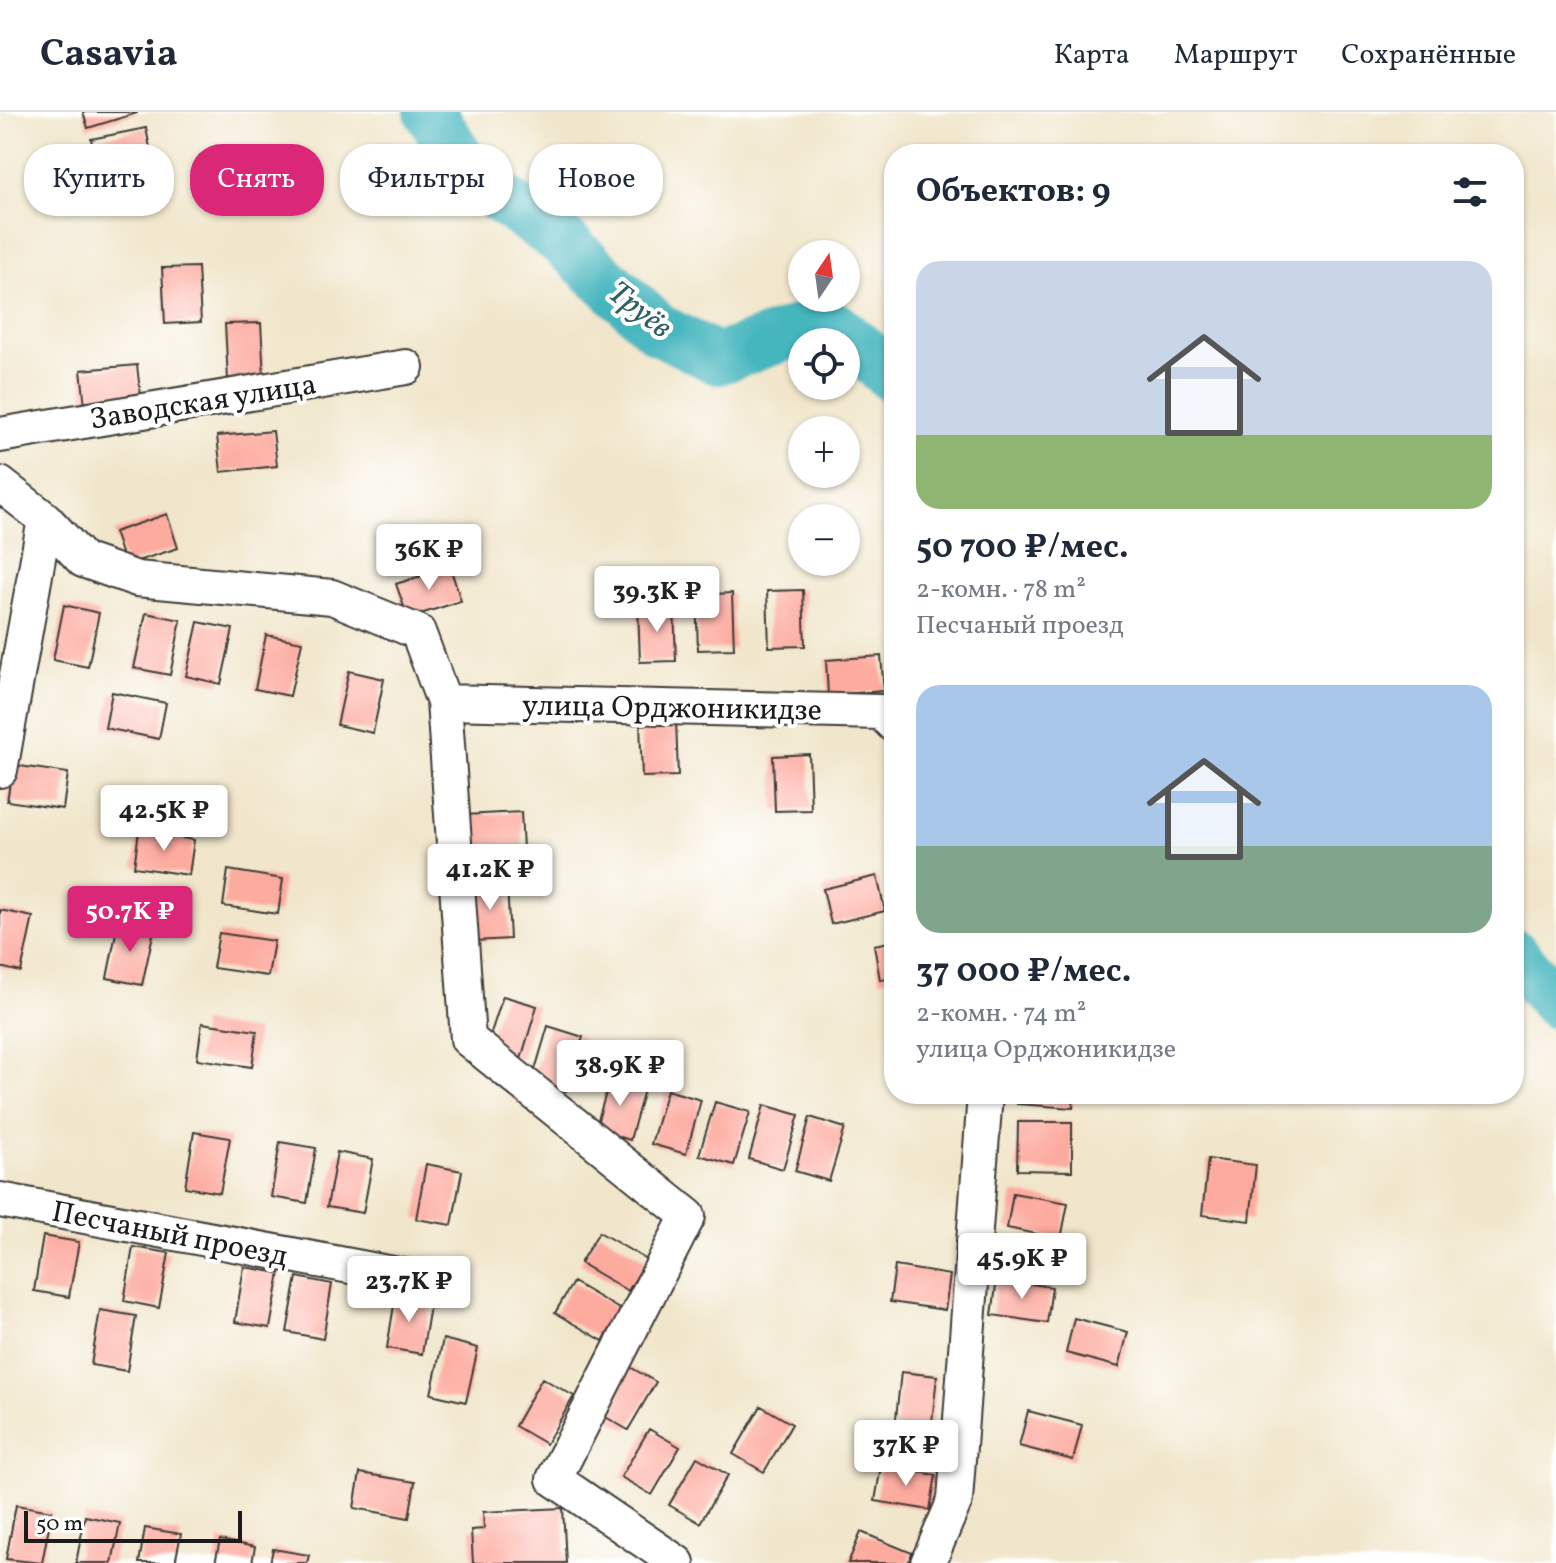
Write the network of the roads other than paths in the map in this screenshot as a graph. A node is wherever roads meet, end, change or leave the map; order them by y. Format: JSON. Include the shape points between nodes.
{"nodes":[{"id":1,"x":406,"y":367,"type":"dead end"},
{"id":2,"x":0,"y":435,"type":"edge"},
{"id":3,"x":0,"y":484,"type":"edge"},
{"id":4,"x":45,"y":519,"type":"junction"},
{"id":5,"x":444,"y":702,"type":"junction"},
{"id":6,"x":884,"y":715,"type":"edge"},
{"id":7,"x":0,"y":770,"type":"edge"},
{"id":8,"x":984,"y":1104,"type":"edge"},
{"id":9,"x":0,"y":1200,"type":"edge"},
{"id":10,"x":435,"y":1282,"type":"dead end"},
{"id":11,"x":677,"y":1563,"type":"edge"},
{"id":12,"x":928,"y":1563,"type":"edge"}],
"edges":[{"from":1,"to":2,"type":"street","name":"Заводская улица"},
{"from":3,"to":4,"type":"street"},
{"from":4,"to":5,"type":"street","via":[[83,560],[137,579],[332,597],[418,632]]},
{"from":4,"to":7,"type":"street"},
{"from":5,"to":6,"type":"street","name":"улица Орджоникидзе"},
{"from":5,"to":11,"type":"street","via":[[468,1039],[688,1216],[554,1479]]},
{"from":8,"to":12,"type":"street","via":[[955,1500]]},
{"from":9,"to":10,"type":"street","name":"Песчаный проезд"}]}
